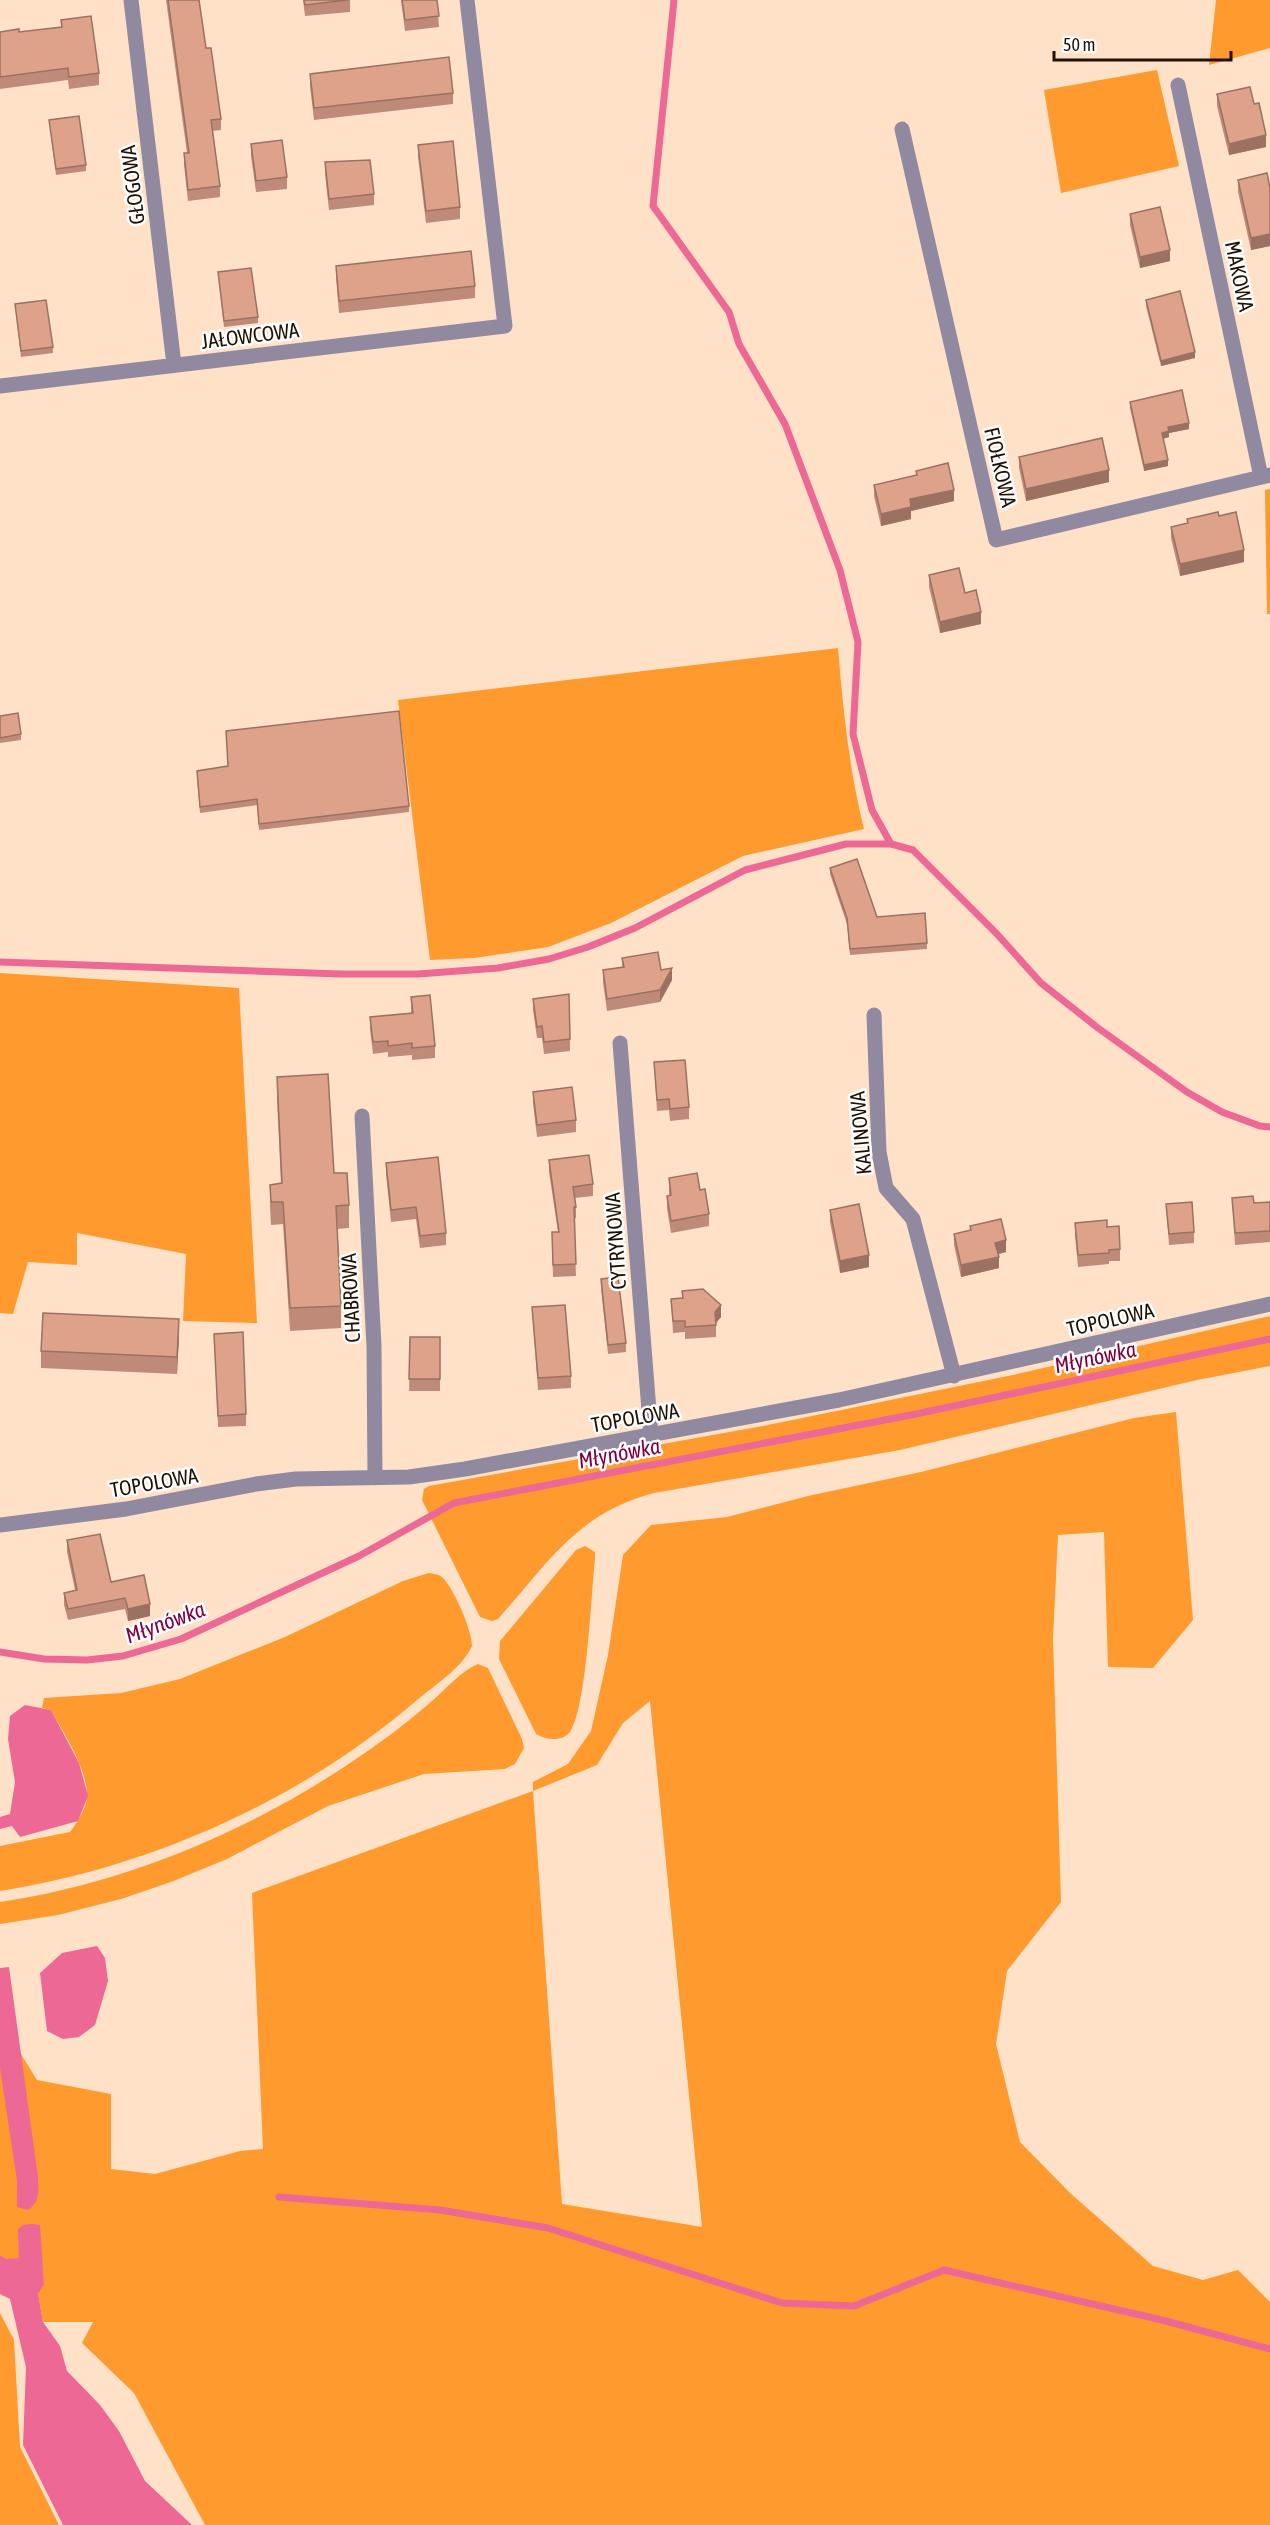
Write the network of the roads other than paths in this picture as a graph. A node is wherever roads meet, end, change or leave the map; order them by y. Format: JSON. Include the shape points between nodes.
{"nodes":[{"id":1,"x":131,"y":0,"type":"edge"},
{"id":2,"x":467,"y":0,"type":"edge"},
{"id":3,"x":1178,"y":85,"type":"dead end"},
{"id":4,"x":902,"y":129,"type":"dead end"},
{"id":5,"x":174,"y":365,"type":"junction"},
{"id":6,"x":0,"y":386,"type":"edge"},
{"id":7,"x":1266,"y":476,"type":"edge"},
{"id":8,"x":874,"y":1015,"type":"dead end"},
{"id":9,"x":620,"y":1043,"type":"dead end"},
{"id":10,"x":362,"y":1116,"type":"dead end"},
{"id":11,"x":1270,"y":1304,"type":"edge"},
{"id":12,"x":954,"y":1376,"type":"junction"},
{"id":13,"x":651,"y":1436,"type":"junction"},
{"id":14,"x":375,"y":1478,"type":"junction"},
{"id":15,"x":0,"y":1525,"type":"edge"}],
"edges":[{"from":1,"to":5,"type":"street","name":"GŁOGOWA"},
{"from":2,"to":5,"type":"street","name":"JAŁOWCOWA","via":[[505,326]]},
{"from":3,"to":7,"type":"street","name":"MAKOWA"},
{"from":4,"to":7,"type":"street","name":"FIOŁKOWA","via":[[996,540]]},
{"from":5,"to":6,"type":"street","name":"JAŁOWCOWA"},
{"from":8,"to":12,"type":"street","name":"KALINOWA","via":[[879,1152],[886,1188],[913,1219]]},
{"from":9,"to":13,"type":"street","name":"CYTRYNOWA"},
{"from":10,"to":14,"type":"street","name":"CHABROWA","via":[[374,1346]]},
{"from":11,"to":12,"type":"street","name":"TOPOLOWA"},
{"from":12,"to":13,"type":"street","name":"TOPOLOWA"},
{"from":13,"to":14,"type":"street","name":"TOPOLOWA","via":[[438,1473]]},
{"from":14,"to":15,"type":"street","name":"TOPOLOWA","via":[[256,1484],[126,1509]]}]}
